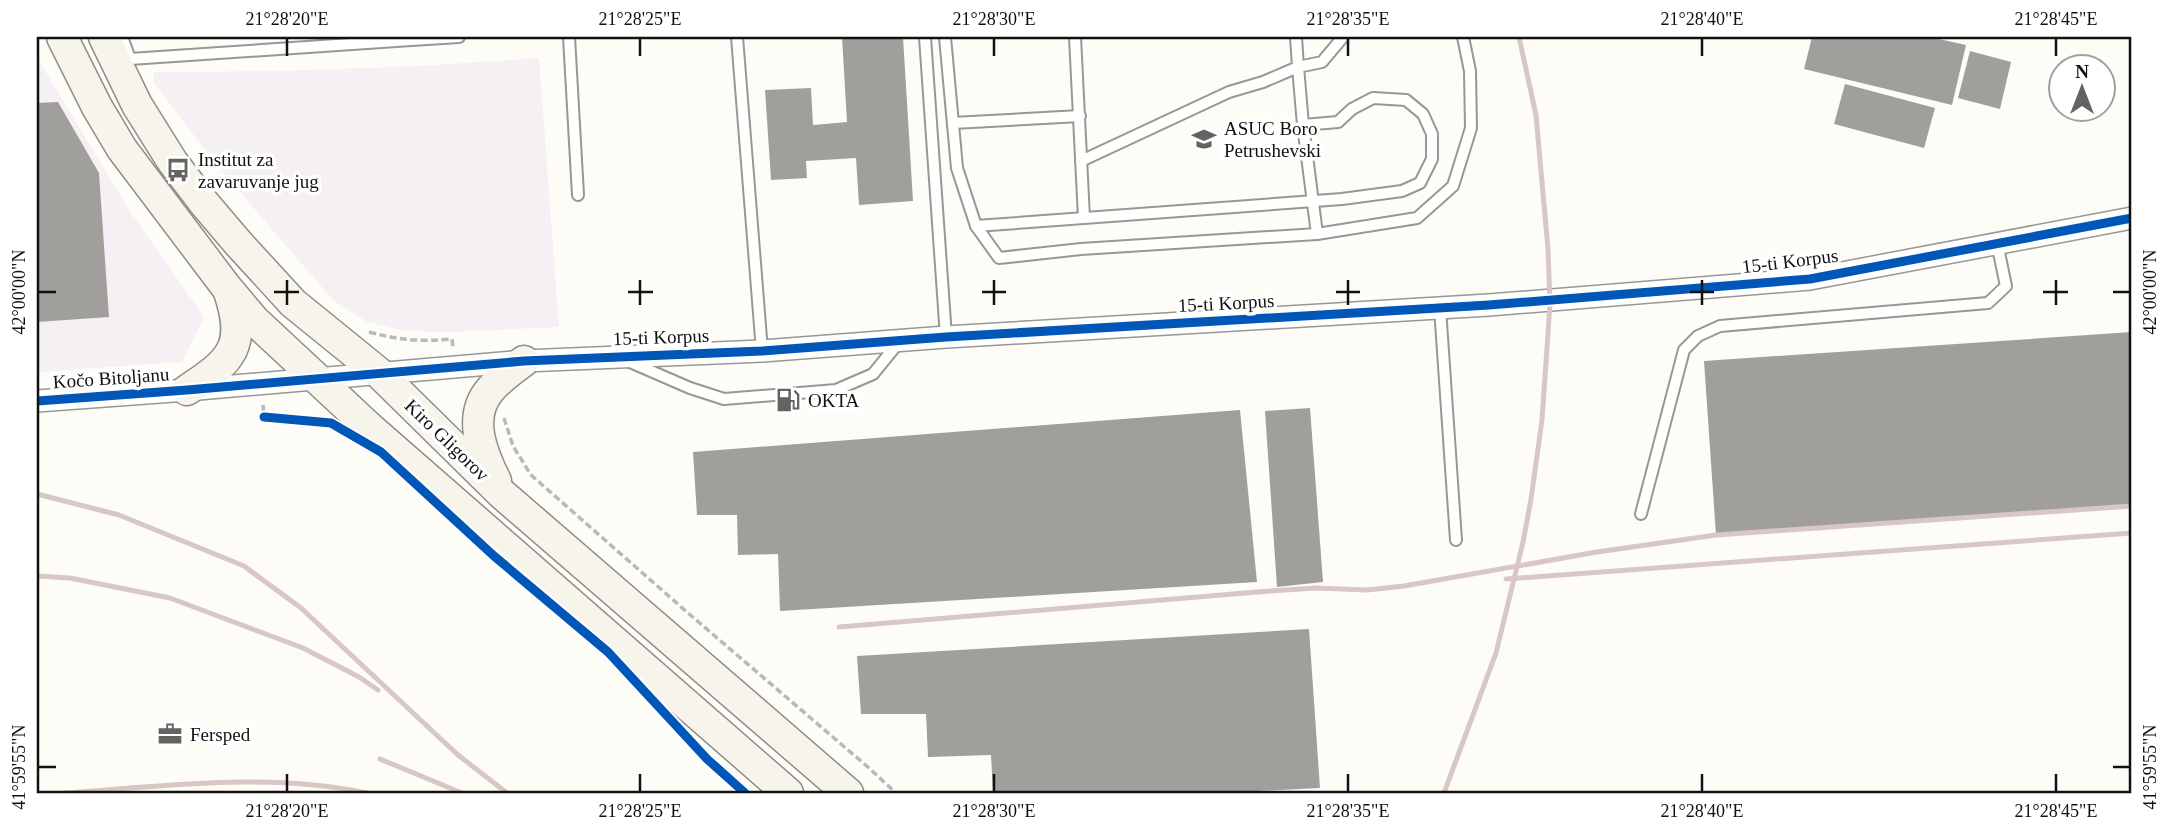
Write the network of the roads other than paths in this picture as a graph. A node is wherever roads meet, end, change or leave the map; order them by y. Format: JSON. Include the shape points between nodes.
{"nodes":[{"id":1,"x":62,"y":37,"type":"edge"},
{"id":2,"x":459,"y":37,"type":"edge"},
{"id":3,"x":569,"y":37,"type":"edge"},
{"id":4,"x":737,"y":37,"type":"edge"},
{"id":5,"x":925,"y":37,"type":"edge"},
{"id":6,"x":945,"y":37,"type":"edge"},
{"id":7,"x":957,"y":37,"type":"edge"},
{"id":8,"x":1075,"y":37,"type":"edge"},
{"id":9,"x":1296,"y":37,"type":"edge"},
{"id":10,"x":1343,"y":37,"type":"edge"},
{"id":11,"x":1463,"y":37,"type":"edge"},
{"id":12,"x":411,"y":38,"type":"edge"},
{"id":13,"x":117,"y":48,"type":"edge"},
{"id":14,"x":1298,"y":67,"type":"junction"},
{"id":15,"x":1080,"y":116,"type":"junction"},
{"id":16,"x":953,"y":123,"type":"junction"},
{"id":17,"x":1303,"y":125,"type":"junction"},
{"id":18,"x":1081,"y":161,"type":"junction"},
{"id":19,"x":578,"y":195,"type":"dead end"},
{"id":20,"x":1313,"y":201,"type":"junction"},
{"id":21,"x":1084,"y":218,"type":"junction"},
{"id":22,"x":2132,"y":218,"type":"edge"},
{"id":23,"x":976,"y":226,"type":"junction"},
{"id":24,"x":1317,"y":234,"type":"junction"},
{"id":25,"x":1997,"y":243,"type":"junction"},
{"id":26,"x":227,"y":288,"type":"junction"},
{"id":27,"x":1440,"y":308,"type":"junction"},
{"id":28,"x":946,"y":337,"type":"junction"},
{"id":29,"x":900,"y":340,"type":"junction"},
{"id":30,"x":762,"y":351,"type":"junction"},
{"id":31,"x":618,"y":357,"type":"junction"},
{"id":32,"x":524,"y":361,"type":"junction"},
{"id":33,"x":379,"y":372,"type":"junction"},
{"id":34,"x":317,"y":378,"type":"junction"},
{"id":35,"x":187,"y":390,"type":"junction"},
{"id":36,"x":37,"y":401,"type":"edge"},
{"id":37,"x":502,"y":494,"type":"junction"},
{"id":38,"x":1641,"y":514,"type":"dead end"},
{"id":39,"x":1456,"y":540,"type":"dead end"},
{"id":40,"x":788,"y":793,"type":"edge"},
{"id":41,"x":848,"y":793,"type":"edge"}],
"edges":[{"from":1,"to":26,"type":"street","name":"Kiro Gligorov","via":[[122,149]]},
{"from":2,"to":12,"type":"lane"},
{"from":3,"to":19,"type":"lane"},
{"from":4,"to":30,"type":"lane"},
{"from":5,"to":28,"type":"lane"},
{"from":6,"to":7,"type":"lane"},
{"from":6,"to":16,"type":"lane"},
{"from":8,"to":15,"type":"lane"},
{"from":9,"to":14,"type":"lane"},
{"from":10,"to":14,"type":"lane","via":[[1322,62]]},
{"from":11,"to":24,"type":"lane","via":[[1471,128],[1453,186],[1417,218]]},
{"from":12,"to":13,"type":"lane"},
{"from":13,"to":33,"type":"street","name":"Kiro Gligorov","via":[[137,105],[212,213],[293,303]]},
{"from":14,"to":17,"type":"lane"},
{"from":14,"to":18,"type":"lane","via":[[1228,92]]},
{"from":15,"to":16,"type":"lane"},
{"from":15,"to":18,"type":"lane"},
{"from":16,"to":23,"type":"lane","via":[[957,168]]},
{"from":17,"to":20,"type":"lane"},
{"from":17,"to":20,"type":"lane","via":[[1338,122],[1373,98],[1406,100],[1423,114],[1432,134],[1432,159],[1420,183],[1402,191]]},
{"from":18,"to":21,"type":"lane"},
{"from":20,"to":21,"type":"lane"},
{"from":20,"to":24,"type":"lane"},
{"from":21,"to":23,"type":"lane"},
{"from":22,"to":25,"type":"street","name":"15-ti Korpus"},
{"from":23,"to":24,"type":"lane","via":[[999,258]]},
{"from":25,"to":27,"type":"street","name":"15-ti Korpus","via":[[1810,279]]},
{"from":25,"to":38,"type":"lane","via":[[2006,286],[1988,303],[1720,326],[1698,336],[1684,349]]},
{"from":26,"to":34,"type":"street","name":"Kiro Gligorov","via":[[254,320]]},
{"from":26,"to":35,"type":"street","via":[[237,321],[237,340],[209,376]]},
{"from":27,"to":28,"type":"street","name":"15-ti Korpus"},
{"from":27,"to":39,"type":"lane"},
{"from":28,"to":29,"type":"street","name":"15-ti Korpus"},
{"from":29,"to":30,"type":"street","name":"15-ti Korpus"},
{"from":29,"to":31,"type":"lane","via":[[873,374],[836,390],[724,399]]},
{"from":30,"to":31,"type":"street","name":"15-ti Korpus"},
{"from":31,"to":32,"type":"street","name":"15-ti Korpus"},
{"from":32,"to":33,"type":"street","name":"15-ti Korpus"},
{"from":32,"to":37,"type":"street","via":[[489,391],[478,422],[482,448]]},
{"from":33,"to":34,"type":"street","name":"15-ti Korpus"},
{"from":33,"to":37,"type":"street","name":"Kiro Gligorov"},
{"from":34,"to":35,"type":"street","name":"Kočo Bitoljanu"},
{"from":34,"to":40,"type":"street","name":"Kiro Gligorov"},
{"from":35,"to":36,"type":"street","name":"Kočo Bitoljanu"},
{"from":37,"to":41,"type":"street","name":"Kiro Gligorov"}]}
